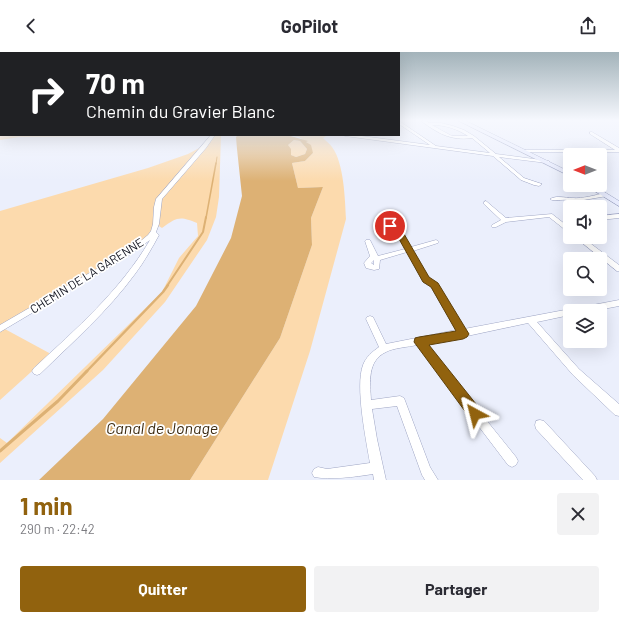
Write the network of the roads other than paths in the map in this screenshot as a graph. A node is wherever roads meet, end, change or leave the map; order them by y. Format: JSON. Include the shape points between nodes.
{"nodes":[{"id":1,"x":209,"y":141,"type":"edge"},
{"id":2,"x":390,"y":141,"type":"edge"},
{"id":3,"x":427,"y":141,"type":"edge"},
{"id":4,"x":477,"y":141,"type":"edge"},
{"id":5,"x":504,"y":141,"type":"edge"},
{"id":6,"x":604,"y":141,"type":"edge"},
{"id":7,"x":436,"y":147,"type":"junction"},
{"id":8,"x":619,"y":150,"type":"edge"},
{"id":9,"x":525,"y":151,"type":"junction"},
{"id":10,"x":539,"y":151,"type":"junction"},
{"id":11,"x":494,"y":156,"type":"junction"},
{"id":12,"x":539,"y":158,"type":"junction"},
{"id":13,"x":547,"y":162,"type":"junction"},
{"id":14,"x":563,"y":170,"type":"edge"},
{"id":15,"x":539,"y":184,"type":"dead end"},
{"id":16,"x":600,"y":192,"type":"edge"},
{"id":17,"x":605,"y":195,"type":"junction"},
{"id":18,"x":554,"y":199,"type":"dead end"},
{"id":19,"x":573,"y":200,"type":"joint"},
{"id":20,"x":486,"y":203,"type":"dead end"},
{"id":21,"x":619,"y":204,"type":"edge"},
{"id":22,"x":619,"y":216,"type":"edge"},
{"id":23,"x":607,"y":217,"type":"edge"},
{"id":24,"x":505,"y":220,"type":"junction"},
{"id":25,"x":563,"y":225,"type":"edge"},
{"id":26,"x":494,"y":226,"type":"dead end"},
{"id":27,"x":398,"y":230,"type":"dead end"},
{"id":28,"x":153,"y":233,"type":"junction"},
{"id":29,"x":368,"y":241,"type":"dead end"},
{"id":30,"x":436,"y":242,"type":"dead end"},
{"id":31,"x":587,"y":244,"type":"edge"},
{"id":32,"x":408,"y":249,"type":"junction"},
{"id":33,"x":619,"y":269,"type":"edge"},
{"id":34,"x":619,"y":303,"type":"edge"},
{"id":35,"x":607,"y":305,"type":"edge"},
{"id":36,"x":563,"y":313,"type":"edge"},
{"id":37,"x":370,"y":319,"type":"dead end"},
{"id":38,"x":530,"y":320,"type":"junction"},
{"id":39,"x":0,"y":329,"type":"edge"},
{"id":40,"x":463,"y":334,"type":"junction"},
{"id":41,"x":419,"y":342,"type":"junction"},
{"id":42,"x":384,"y":348,"type":"junction"},
{"id":43,"x":37,"y":371,"type":"dead end"},
{"id":44,"x":367,"y":405,"type":"junction"},
{"id":45,"x":619,"y":411,"type":"edge"},
{"id":46,"x":540,"y":425,"type":"dead end"},
{"id":47,"x":512,"y":461,"type":"dead end"},
{"id":48,"x":377,"y":468,"type":"junction"},
{"id":49,"x":318,"y":473,"type":"dead end"},
{"id":50,"x":380,"y":480,"type":"edge"},
{"id":51,"x":432,"y":480,"type":"edge"},
{"id":52,"x":591,"y":480,"type":"edge"}],
"edges":[{"from":1,"to":28,"type":"street","name":"CHEMIN DE LA GARENNE","via":[[159,199]]},
{"from":2,"to":7,"type":"street"},
{"from":3,"to":7,"type":"street"},
{"from":4,"to":11,"type":"street"},
{"from":5,"to":9,"type":"main road"},
{"from":6,"to":8,"type":"street"},
{"from":7,"to":11,"type":"street"},
{"from":8,"to":10,"type":"street"},
{"from":9,"to":10,"type":"street"},
{"from":9,"to":12,"type":"main road"},
{"from":10,"to":12,"type":"street","via":[[542,155]]},
{"from":11,"to":13,"type":"street"},
{"from":11,"to":15,"type":"street","via":[[526,182]]},
{"from":12,"to":13,"type":"main road"},
{"from":13,"to":14,"type":"main road"},
{"from":16,"to":17,"type":"main road"},
{"from":17,"to":19,"type":"street"},
{"from":17,"to":21,"type":"main road"},
{"from":18,"to":19,"type":"street"},
{"from":20,"to":24,"type":"street"},
{"from":22,"to":23,"type":"street"},
{"from":24,"to":25,"type":"street","via":[[550,215]]},
{"from":24,"to":26,"type":"street"},
{"from":27,"to":32,"type":"street"},
{"from":28,"to":39,"type":"street","name":"CHEMIN DE LA GARENNE","via":[[132,250]]},
{"from":28,"to":43,"type":"street","via":[[156,235],[151,246],[114,294]]},
{"from":29,"to":32,"type":"street","via":[[375,257]]},
{"from":30,"to":32,"type":"street"},
{"from":31,"to":33,"type":"street"},
{"from":32,"to":40,"type":"street","via":[[426,280],[434,285]]},
{"from":34,"to":35,"type":"street"},
{"from":36,"to":38,"type":"street"},
{"from":37,"to":42,"type":"street"},
{"from":38,"to":40,"type":"street"},
{"from":38,"to":45,"type":"street","via":[[576,372]]},
{"from":40,"to":41,"type":"street"},
{"from":41,"to":42,"type":"street"},
{"from":41,"to":47,"type":"street"},
{"from":42,"to":44,"type":"street","via":[[370,359],[366,367]]},
{"from":44,"to":48,"type":"street"},
{"from":44,"to":51,"type":"street","via":[[400,402],[426,471]]},
{"from":46,"to":52,"type":"street"},
{"from":48,"to":49,"type":"street","via":[[327,475]]},
{"from":48,"to":50,"type":"street"}]}
